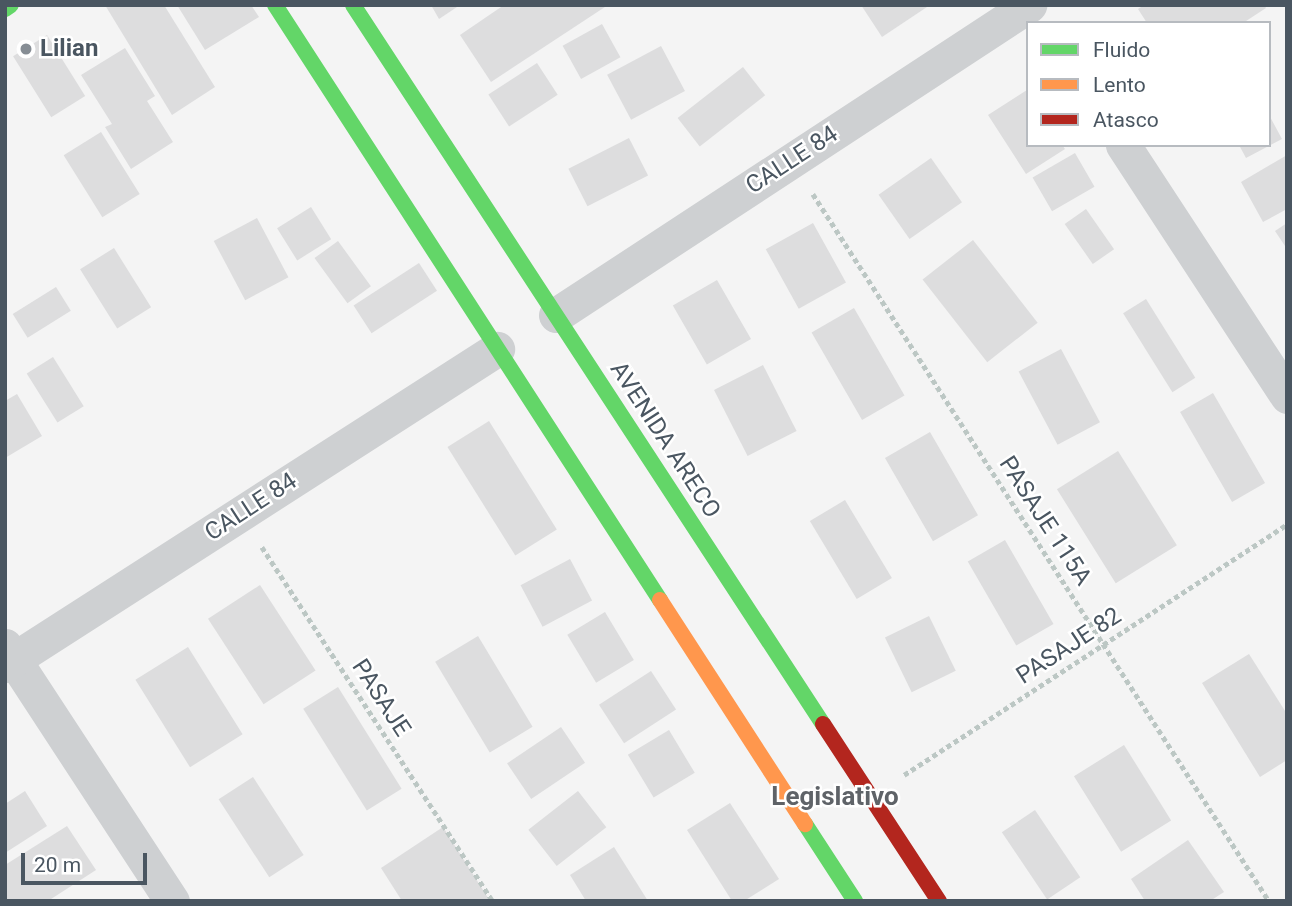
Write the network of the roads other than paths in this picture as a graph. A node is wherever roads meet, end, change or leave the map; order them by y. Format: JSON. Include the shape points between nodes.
{"nodes":[{"id":1,"x":11,"y":5,"type":"edge"},
{"id":2,"x":275,"y":5,"type":"edge"},
{"id":3,"x":353,"y":5,"type":"edge"},
{"id":4,"x":1030,"y":5,"type":"edge"},
{"id":5,"x":5,"y":9,"type":"edge"},
{"id":6,"x":1042,"y":21,"type":"edge"},
{"id":7,"x":1124,"y":147,"type":"edge"},
{"id":8,"x":556,"y":315,"type":"junction"},
{"id":9,"x":497,"y":349,"type":"junction"},
{"id":10,"x":1287,"y":396,"type":"edge"},
{"id":11,"x":8,"y":657,"type":"edge"},
{"id":12,"x":172,"y":901,"type":"edge"},
{"id":13,"x":855,"y":901,"type":"edge"},
{"id":14,"x":939,"y":901,"type":"edge"}],
"edges":[{"from":1,"to":5,"type":"main road"},
{"from":2,"to":9,"type":"main road"},
{"from":3,"to":8,"type":"main road","name":"AVENIDA ARECO"},
{"from":4,"to":6,"type":"street"},
{"from":4,"to":8,"type":"street","name":"CALLE 84"},
{"from":7,"to":10,"type":"street"},
{"from":8,"to":14,"type":"main road","name":"AVENIDA ARECO"},
{"from":9,"to":11,"type":"street","name":"CALLE 84"},
{"from":9,"to":13,"type":"main road"},
{"from":11,"to":12,"type":"street"}]}
